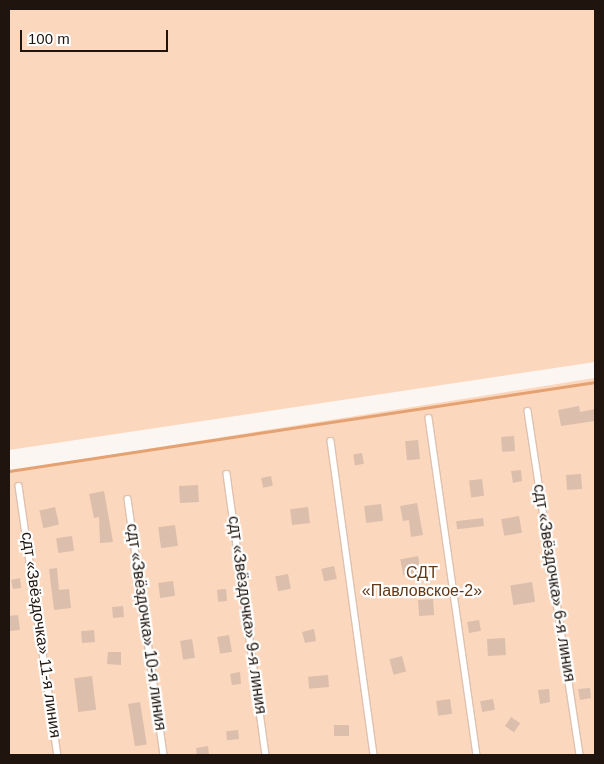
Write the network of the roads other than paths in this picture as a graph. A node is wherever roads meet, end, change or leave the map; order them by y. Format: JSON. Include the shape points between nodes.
{"nodes":[{"id":1,"x":528,"y":411,"type":"dead end"},
{"id":2,"x":429,"y":418,"type":"dead end"},
{"id":3,"x":330,"y":441,"type":"dead end"},
{"id":4,"x":227,"y":474,"type":"dead end"},
{"id":5,"x":19,"y":486,"type":"dead end"},
{"id":6,"x":128,"y":499,"type":"dead end"},
{"id":7,"x":58,"y":755,"type":"edge"},
{"id":8,"x":164,"y":755,"type":"edge"},
{"id":9,"x":266,"y":755,"type":"edge"},
{"id":10,"x":374,"y":755,"type":"edge"},
{"id":11,"x":477,"y":755,"type":"edge"},
{"id":12,"x":580,"y":755,"type":"edge"}],
"edges":[{"from":1,"to":12,"type":"lane","name":"сдт «Звёздочка» 6-я линия"},
{"from":2,"to":11,"type":"lane"},
{"from":3,"to":10,"type":"lane"},
{"from":4,"to":9,"type":"lane","name":"сдт «Звёздочка» 9-я линия"},
{"from":5,"to":7,"type":"lane","name":"сдт «Звёздочка» 11-я линия"},
{"from":6,"to":8,"type":"lane","name":"сдт «Звёздочка» 10-я линия"}]}
